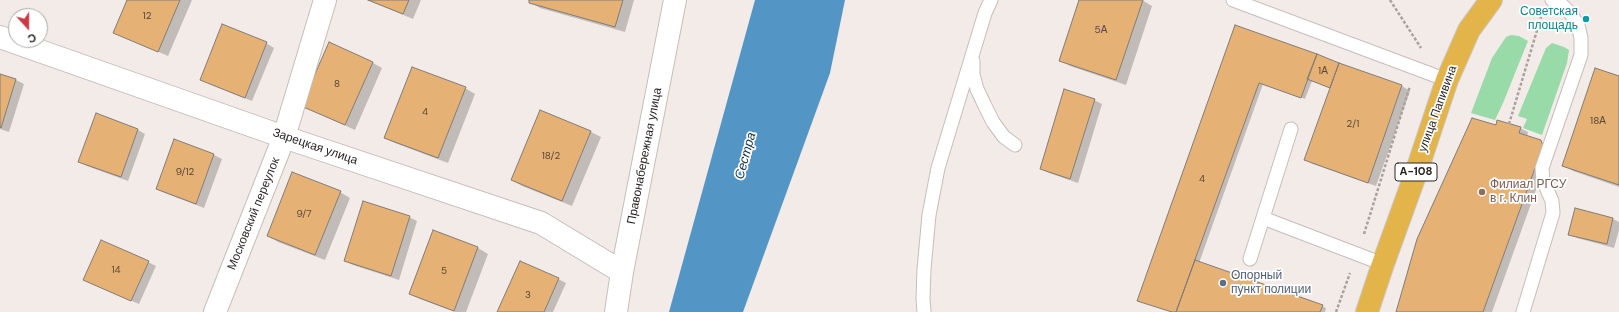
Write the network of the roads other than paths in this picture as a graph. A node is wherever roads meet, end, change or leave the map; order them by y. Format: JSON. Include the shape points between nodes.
{"nodes":[{"id":1,"x":325,"y":0,"type":"edge"},
{"id":2,"x":675,"y":0,"type":"edge"},
{"id":3,"x":991,"y":0,"type":"edge"},
{"id":4,"x":1233,"y":0,"type":"edge"},
{"id":5,"x":1552,"y":0,"type":"edge"},
{"id":6,"x":1495,"y":1,"type":"edge"},
{"id":7,"x":0,"y":37,"type":"edge"},
{"id":8,"x":972,"y":53,"type":"junction"},
{"id":9,"x":1447,"y":80,"type":"junction"},
{"id":10,"x":1291,"y":129,"type":"dead end"},
{"id":11,"x":284,"y":137,"type":"junction"},
{"id":12,"x":1016,"y":145,"type":"dead end"},
{"id":13,"x":1263,"y":218,"type":"junction"},
{"id":14,"x":1250,"y":259,"type":"dead end"},
{"id":15,"x":1383,"y":264,"type":"junction"},
{"id":16,"x":622,"y":272,"type":"junction"},
{"id":17,"x":215,"y":312,"type":"edge"},
{"id":18,"x":616,"y":312,"type":"edge"},
{"id":19,"x":924,"y":312,"type":"edge"},
{"id":20,"x":1367,"y":312,"type":"edge"},
{"id":21,"x":1523,"y":312,"type":"edge"}],
"edges":[{"from":1,"to":11,"type":"street","name":"Московский переулок"},
{"from":2,"to":16,"type":"street","name":"Правонабережная улица"},
{"from":3,"to":8,"type":"lane"},
{"from":4,"to":9,"type":"lane"},
{"from":5,"to":21,"type":"lane","via":[[1570,13],[1578,25],[1581,55],[1542,168],[1553,212]]},
{"from":6,"to":9,"type":"highway","name":"улица Папивина","number":"А-108","via":[[1469,30]]},
{"from":7,"to":11,"type":"street","name":"Зарецкая улица"},
{"from":8,"to":12,"type":"lane","via":[[973,75],[984,106],[1004,137]]},
{"from":8,"to":19,"type":"lane","via":[[938,168],[929,215],[924,269]]},
{"from":9,"to":15,"type":"highway","name":"улица Папивина","number":"А-108"},
{"from":10,"to":13,"type":"lane"},
{"from":11,"to":16,"type":"street","name":"Зарецкая улица","via":[[540,223]]},
{"from":11,"to":17,"type":"street","name":"Московский переулок"},
{"from":13,"to":14,"type":"lane"},
{"from":13,"to":15,"type":"lane"},
{"from":15,"to":20,"type":"highway","name":"улица Папивина","number":"А-108"},
{"from":16,"to":18,"type":"street","name":"Правонабережная улица"}]}
